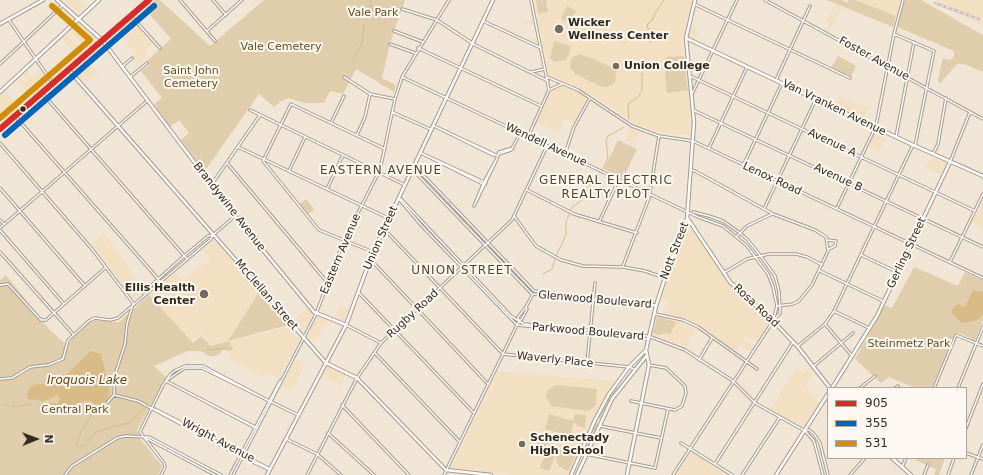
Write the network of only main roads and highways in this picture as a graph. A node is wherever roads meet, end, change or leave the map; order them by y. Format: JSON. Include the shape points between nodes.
{"nodes":[{"id":1,"x":149,"y":0,"type":"edge"},
{"id":2,"x":0,"y":129,"type":"edge"}],
"edges":[{"from":1,"to":2,"type":"main road"}]}
